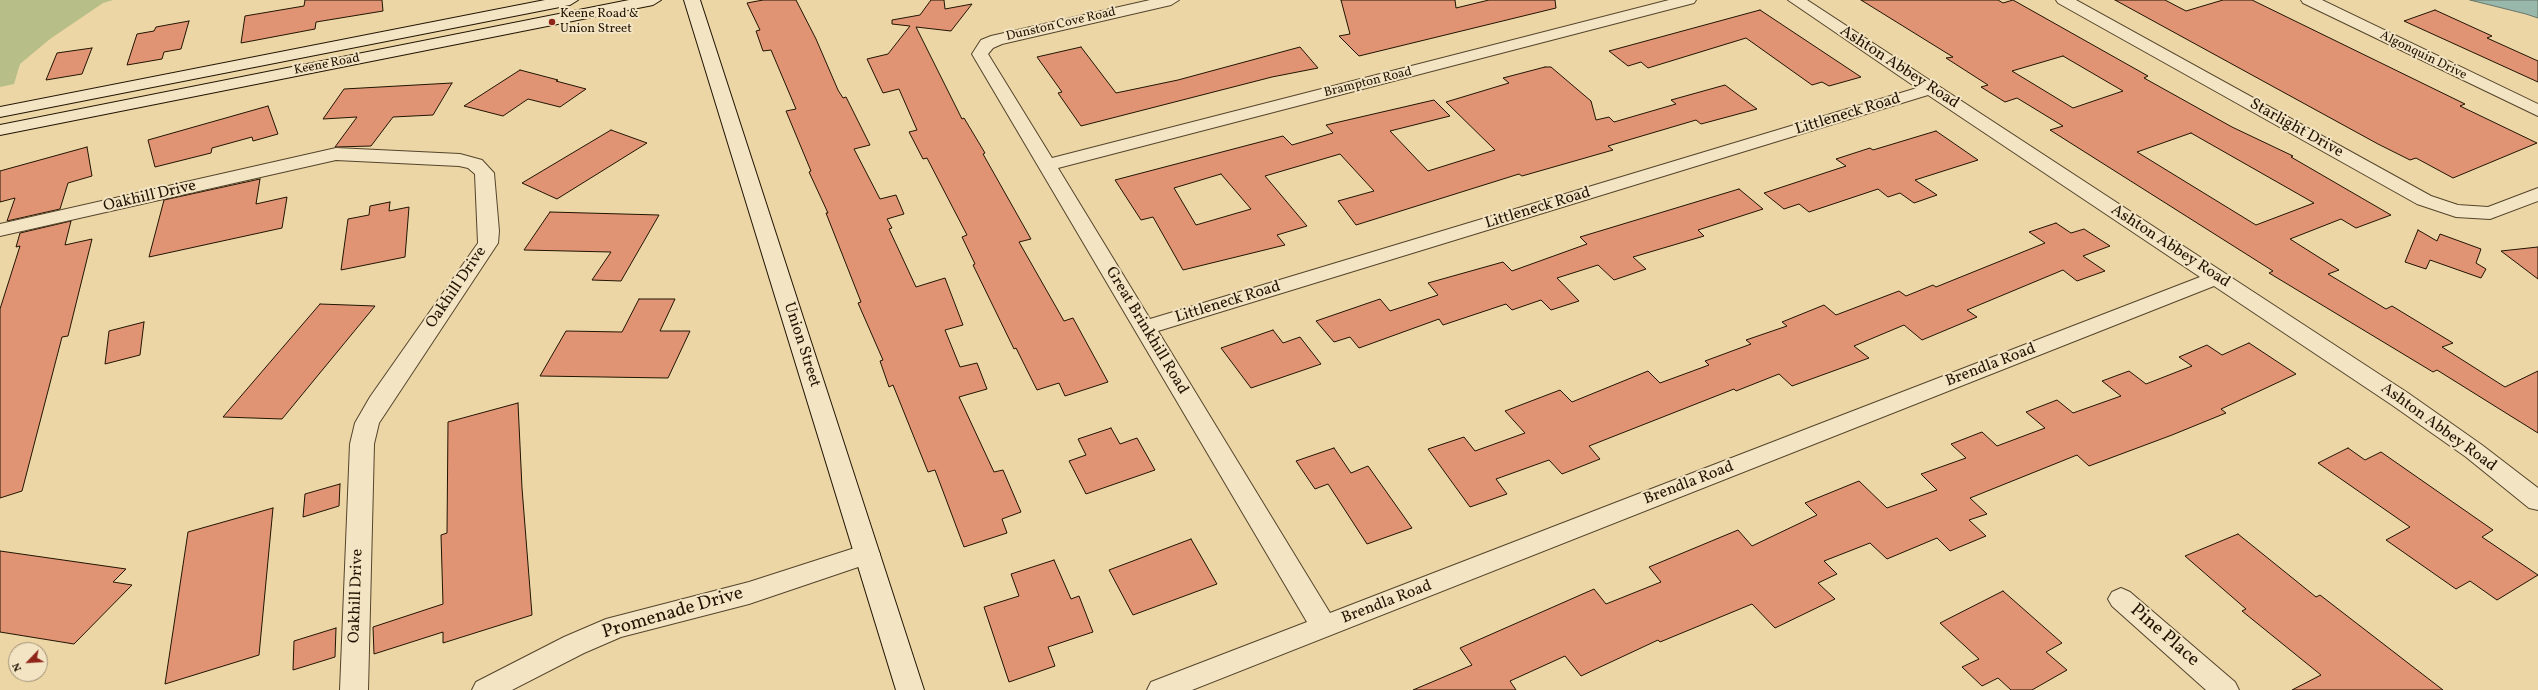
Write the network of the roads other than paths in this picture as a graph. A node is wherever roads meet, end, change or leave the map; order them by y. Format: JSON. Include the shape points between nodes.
{"nodes":[{"id":1,"x":570,"y":0,"type":"edge"},
{"id":2,"x":617,"y":0,"type":"edge"},
{"id":3,"x":653,"y":0,"type":"edge"},
{"id":4,"x":692,"y":0,"type":"edge"},
{"id":5,"x":1171,"y":0,"type":"edge"},
{"id":6,"x":1688,"y":0,"type":"edge"},
{"id":7,"x":1796,"y":0,"type":"edge"},
{"id":8,"x":2064,"y":0,"type":"edge"},
{"id":9,"x":2309,"y":0,"type":"edge"},
{"id":10,"x":997,"y":40,"type":"joint"},
{"id":11,"x":331,"y":64,"type":"junction"},
{"id":12,"x":1931,"y":89,"type":"junction"},
{"id":13,"x":2538,"y":111,"type":"edge"},
{"id":14,"x":0,"y":112,"type":"edge"},
{"id":15,"x":0,"y":130,"type":"edge"},
{"id":16,"x":1047,"y":165,"type":"junction"},
{"id":17,"x":2538,"y":194,"type":"edge"},
{"id":18,"x":0,"y":230,"type":"edge"},
{"id":19,"x":2216,"y":278,"type":"junction"},
{"id":20,"x":1144,"y":328,"type":"junction"},
{"id":21,"x":2538,"y":501,"type":"edge"},
{"id":22,"x":867,"y":554,"type":"junction"},
{"id":23,"x":2121,"y":599,"type":"dead end"},
{"id":24,"x":1324,"y":627,"type":"junction"},
{"id":25,"x":354,"y":690,"type":"edge"},
{"id":26,"x":486,"y":690,"type":"edge"},
{"id":27,"x":910,"y":690,"type":"edge"},
{"id":28,"x":1161,"y":690,"type":"edge"},
{"id":29,"x":2225,"y":690,"type":"edge"}],
"edges":[{"from":1,"to":14,"type":"street","name":"Keene Road"},
{"from":2,"to":11,"type":"street","via":[[434,37]]},
{"from":3,"to":11,"type":"street","name":"Keene Road"},
{"from":4,"to":22,"type":"street","name":"Union Street"},
{"from":5,"to":10,"type":"street","name":"Dunston Cove Road"},
{"from":6,"to":16,"type":"street","name":"Brampton Road"},
{"from":7,"to":12,"type":"street","name":"Ashton Abbey Road"},
{"from":8,"to":17,"type":"street","name":"Starlight Drive","via":[[2424,200],[2456,211],[2490,213]]},
{"from":9,"to":13,"type":"street","name":"Algonquin Drive"},
{"from":10,"to":16,"type":"street","name":"Great Brinkhill Road","via":[[987,44],[980,54]]},
{"from":11,"to":15,"type":"street","name":"Keene Road"},
{"from":12,"to":19,"type":"street","name":"Ashton Abbey Road"},
{"from":12,"to":20,"type":"street","name":"Littleneck Road"},
{"from":16,"to":20,"type":"street","name":"Great Brinkhill Road"},
{"from":18,"to":25,"type":"street","name":"Oakhill Drive","via":[[336,154],[460,160],[475,164],[484,173],[488,242],[367,423],[362,444]]},
{"from":19,"to":21,"type":"street","name":"Ashton Abbey Road","via":[[2400,399],[2474,451]]},
{"from":19,"to":24,"type":"street","name":"Brendla Road"},
{"from":20,"to":24,"type":"street","name":"Great Brinkhill Road"},
{"from":22,"to":26,"type":"street","name":"Promenade Drive","via":[[749,593],[616,627],[574,645]]},
{"from":22,"to":27,"type":"street","name":"Union Street"},
{"from":23,"to":29,"type":"street","name":"Pine Place"},
{"from":24,"to":28,"type":"street","name":"Brendla Road"}]}
